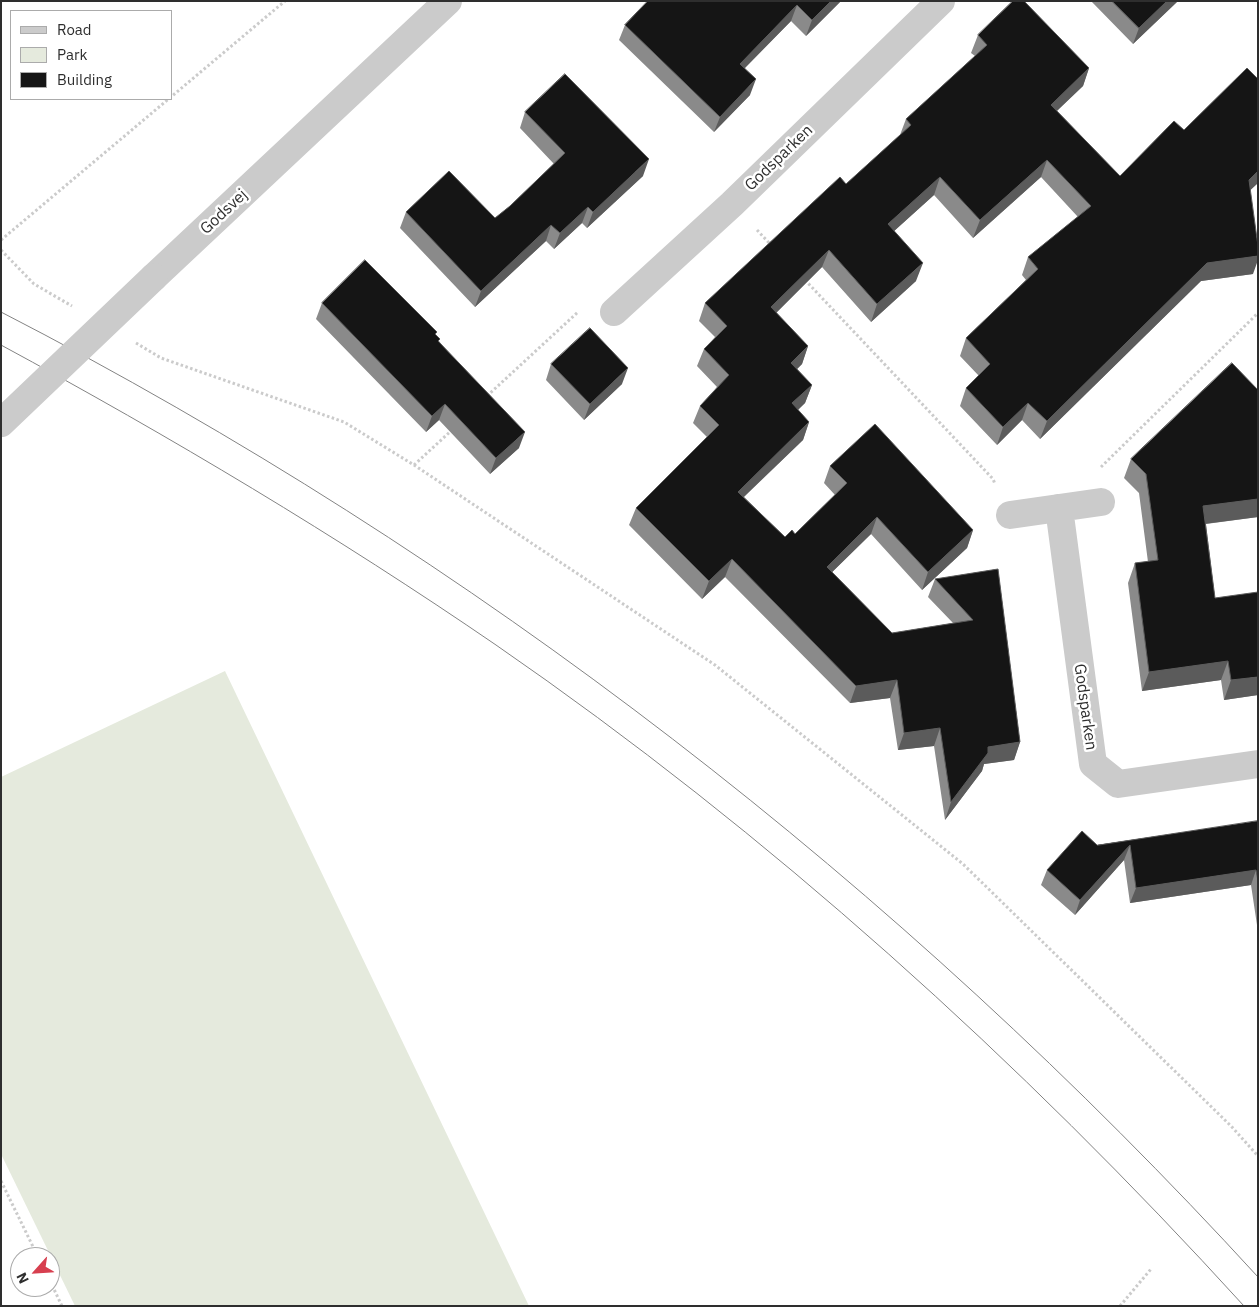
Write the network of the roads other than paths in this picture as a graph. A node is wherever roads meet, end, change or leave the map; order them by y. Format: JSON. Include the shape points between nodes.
{"nodes":[{"id":1,"x":448,"y":1,"type":"edge"},
{"id":2,"x":941,"y":1,"type":"edge"},
{"id":3,"x":614,"y":312,"type":"road end"},
{"id":4,"x":1,"y":423,"type":"edge"},
{"id":5,"x":1101,"y":502,"type":"dead end"},
{"id":6,"x":1059,"y":508,"type":"junction"},
{"id":7,"x":1010,"y":515,"type":"road end"},
{"id":8,"x":1258,"y":764,"type":"edge"}],
"edges":[{"from":1,"to":4,"type":"street","name":"Godsvej","bridge":true},
{"from":2,"to":3,"type":"street","name":"Godsparken","via":[[732,204]]},
{"from":5,"to":6,"type":"street"},
{"from":6,"to":7,"type":"street"},
{"from":6,"to":8,"type":"street","name":"Godsparken","via":[[1093,764],[1118,784]]}]}
